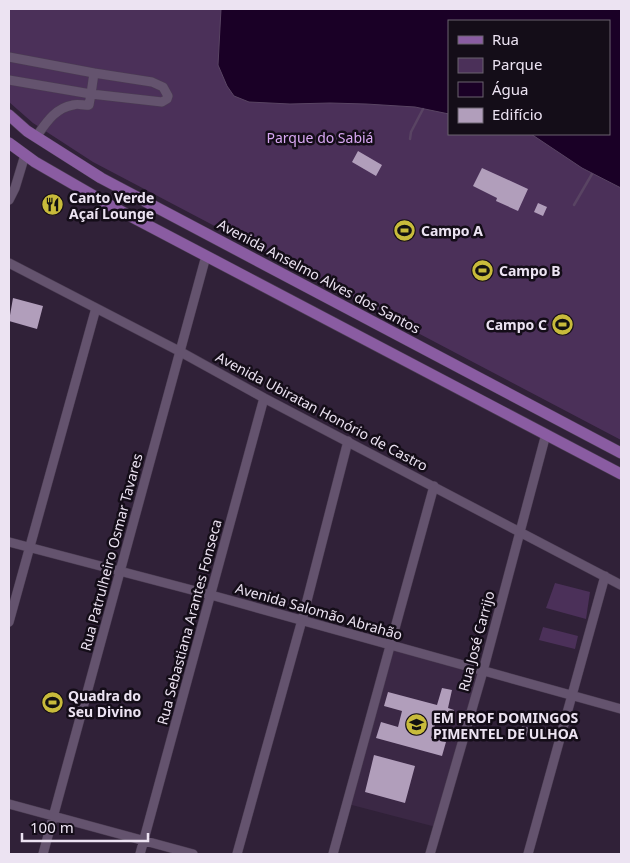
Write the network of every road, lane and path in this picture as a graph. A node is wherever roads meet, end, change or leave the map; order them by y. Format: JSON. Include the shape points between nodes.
{"nodes":[{"id":1,"x":9,"y":57,"type":"edge"},
{"id":2,"x":94,"y":73,"type":"junction"},
{"id":3,"x":9,"y":80,"type":"edge"},
{"id":4,"x":91,"y":94,"type":"junction"},
{"id":5,"x":9,"y":115,"type":"edge"},
{"id":6,"x":37,"y":137,"type":"junction"},
{"id":7,"x":9,"y":143,"type":"edge"},
{"id":8,"x":25,"y":155,"type":"junction"},
{"id":9,"x":9,"y":200,"type":"edge"},
{"id":10,"x":206,"y":256,"type":"junction"},
{"id":11,"x":9,"y":263,"type":"edge"},
{"id":12,"x":96,"y":308,"type":"junction"},
{"id":13,"x":179,"y":351,"type":"junction"},
{"id":14,"x":264,"y":398,"type":"junction"},
{"id":15,"x":546,"y":434,"type":"junction"},
{"id":16,"x":348,"y":441,"type":"junction"},
{"id":17,"x":621,"y":453,"type":"edge"},
{"id":18,"x":621,"y":474,"type":"edge"},
{"id":19,"x":434,"y":486,"type":"junction"},
{"id":20,"x":520,"y":531,"type":"junction"},
{"id":21,"x":9,"y":542,"type":"edge"},
{"id":22,"x":28,"y":547,"type":"junction"},
{"id":23,"x":119,"y":571,"type":"junction"},
{"id":24,"x":605,"y":576,"type":"junction"},
{"id":25,"x":621,"y":584,"type":"edge"},
{"id":26,"x":210,"y":596,"type":"junction"},
{"id":27,"x":302,"y":620,"type":"junction"},
{"id":28,"x":9,"y":622,"type":"edge"},
{"id":29,"x":391,"y":646,"type":"junction"},
{"id":30,"x":483,"y":671,"type":"junction"},
{"id":31,"x":571,"y":696,"type":"junction"},
{"id":32,"x":621,"y":709,"type":"edge"},
{"id":33,"x":9,"y":804,"type":"edge"},
{"id":34,"x":54,"y":816,"type":"junction"},
{"id":35,"x":144,"y":842,"type":"junction"},
{"id":36,"x":43,"y":854,"type":"edge"},
{"id":37,"x":140,"y":854,"type":"edge"},
{"id":38,"x":193,"y":854,"type":"edge"},
{"id":39,"x":237,"y":854,"type":"edge"},
{"id":40,"x":333,"y":854,"type":"edge"},
{"id":41,"x":430,"y":854,"type":"edge"},
{"id":42,"x":528,"y":854,"type":"edge"}],
"edges":[{"from":1,"to":2,"type":"street"},
{"from":2,"to":4,"type":"street"},
{"from":2,"to":4,"type":"street","via":[[152,82],[163,86],[168,96],[162,102]]},
{"from":3,"to":4,"type":"street"},
{"from":4,"to":6,"type":"street","via":[[89,105],[75,104],[54,114]]},
{"from":5,"to":6,"type":"main road","name":"Avenida Anselmo Alves dos Santos"},
{"from":6,"to":8,"type":"main road"},
{"from":6,"to":17,"type":"main road","name":"Avenida Anselmo Alves dos Santos","via":[[101,178]]},
{"from":7,"to":8,"type":"main road"},
{"from":8,"to":9,"type":"street"},
{"from":8,"to":10,"type":"main road","via":[[113,207]]},
{"from":10,"to":13,"type":"street","name":"Rua Patrulheiro Osmar Tavares"},
{"from":10,"to":15,"type":"main road"},
{"from":11,"to":12,"type":"street","name":"Avenida Ubiratan Honório de Castro"},
{"from":12,"to":13,"type":"street","name":"Avenida Ubiratan Honório de Castro"},
{"from":12,"to":22,"type":"street"},
{"from":13,"to":14,"type":"street","name":"Avenida Ubiratan Honório de Castro"},
{"from":13,"to":23,"type":"street","name":"Rua Patrulheiro Osmar Tavares"},
{"from":14,"to":16,"type":"street","name":"Avenida Ubiratan Honório de Castro"},
{"from":14,"to":26,"type":"street","name":"Rua Sebastiana Arantes Fonseca"},
{"from":15,"to":18,"type":"main road"},
{"from":15,"to":20,"type":"street","name":"Rua José Carrijo"},
{"from":16,"to":19,"type":"street","name":"Avenida Ubiratan Honório de Castro"},
{"from":16,"to":27,"type":"street"},
{"from":19,"to":20,"type":"street","name":"Avenida Ubiratan Honório de Castro"},
{"from":19,"to":29,"type":"street"},
{"from":20,"to":24,"type":"street","name":"Avenida Ubiratan Honório de Castro"},
{"from":20,"to":30,"type":"street","name":"Rua José Carrijo"},
{"from":21,"to":22,"type":"street","name":"Avenida Salomão Abrahão"},
{"from":22,"to":23,"type":"street","name":"Avenida Salomão Abrahão"},
{"from":22,"to":28,"type":"street"},
{"from":23,"to":26,"type":"street","name":"Avenida Salomão Abrahão"},
{"from":23,"to":34,"type":"street","name":"Rua Patrulheiro Osmar Tavares"},
{"from":24,"to":25,"type":"street","name":"Avenida Ubiratan Honório de Castro"},
{"from":24,"to":31,"type":"street"},
{"from":26,"to":27,"type":"street","name":"Avenida Salomão Abrahão"},
{"from":26,"to":35,"type":"street","name":"Rua Sebastiana Arantes Fonseca"},
{"from":27,"to":29,"type":"street","name":"Avenida Salomão Abrahão"},
{"from":27,"to":39,"type":"street"},
{"from":29,"to":30,"type":"street","name":"Avenida Salomão Abrahão"},
{"from":29,"to":40,"type":"street"},
{"from":30,"to":31,"type":"street","name":"Avenida Salomão Abrahão"},
{"from":30,"to":41,"type":"street","name":"Rua José Carrijo"},
{"from":31,"to":32,"type":"street","name":"Avenida Salomão Abrahão"},
{"from":31,"to":42,"type":"street"},
{"from":33,"to":34,"type":"street"},
{"from":34,"to":35,"type":"street"},
{"from":34,"to":36,"type":"street","name":"Rua Patrulheiro Osmar Tavares"},
{"from":35,"to":37,"type":"street","name":"Rua Sebastiana Arantes Fonseca"},
{"from":35,"to":38,"type":"street"}]}
